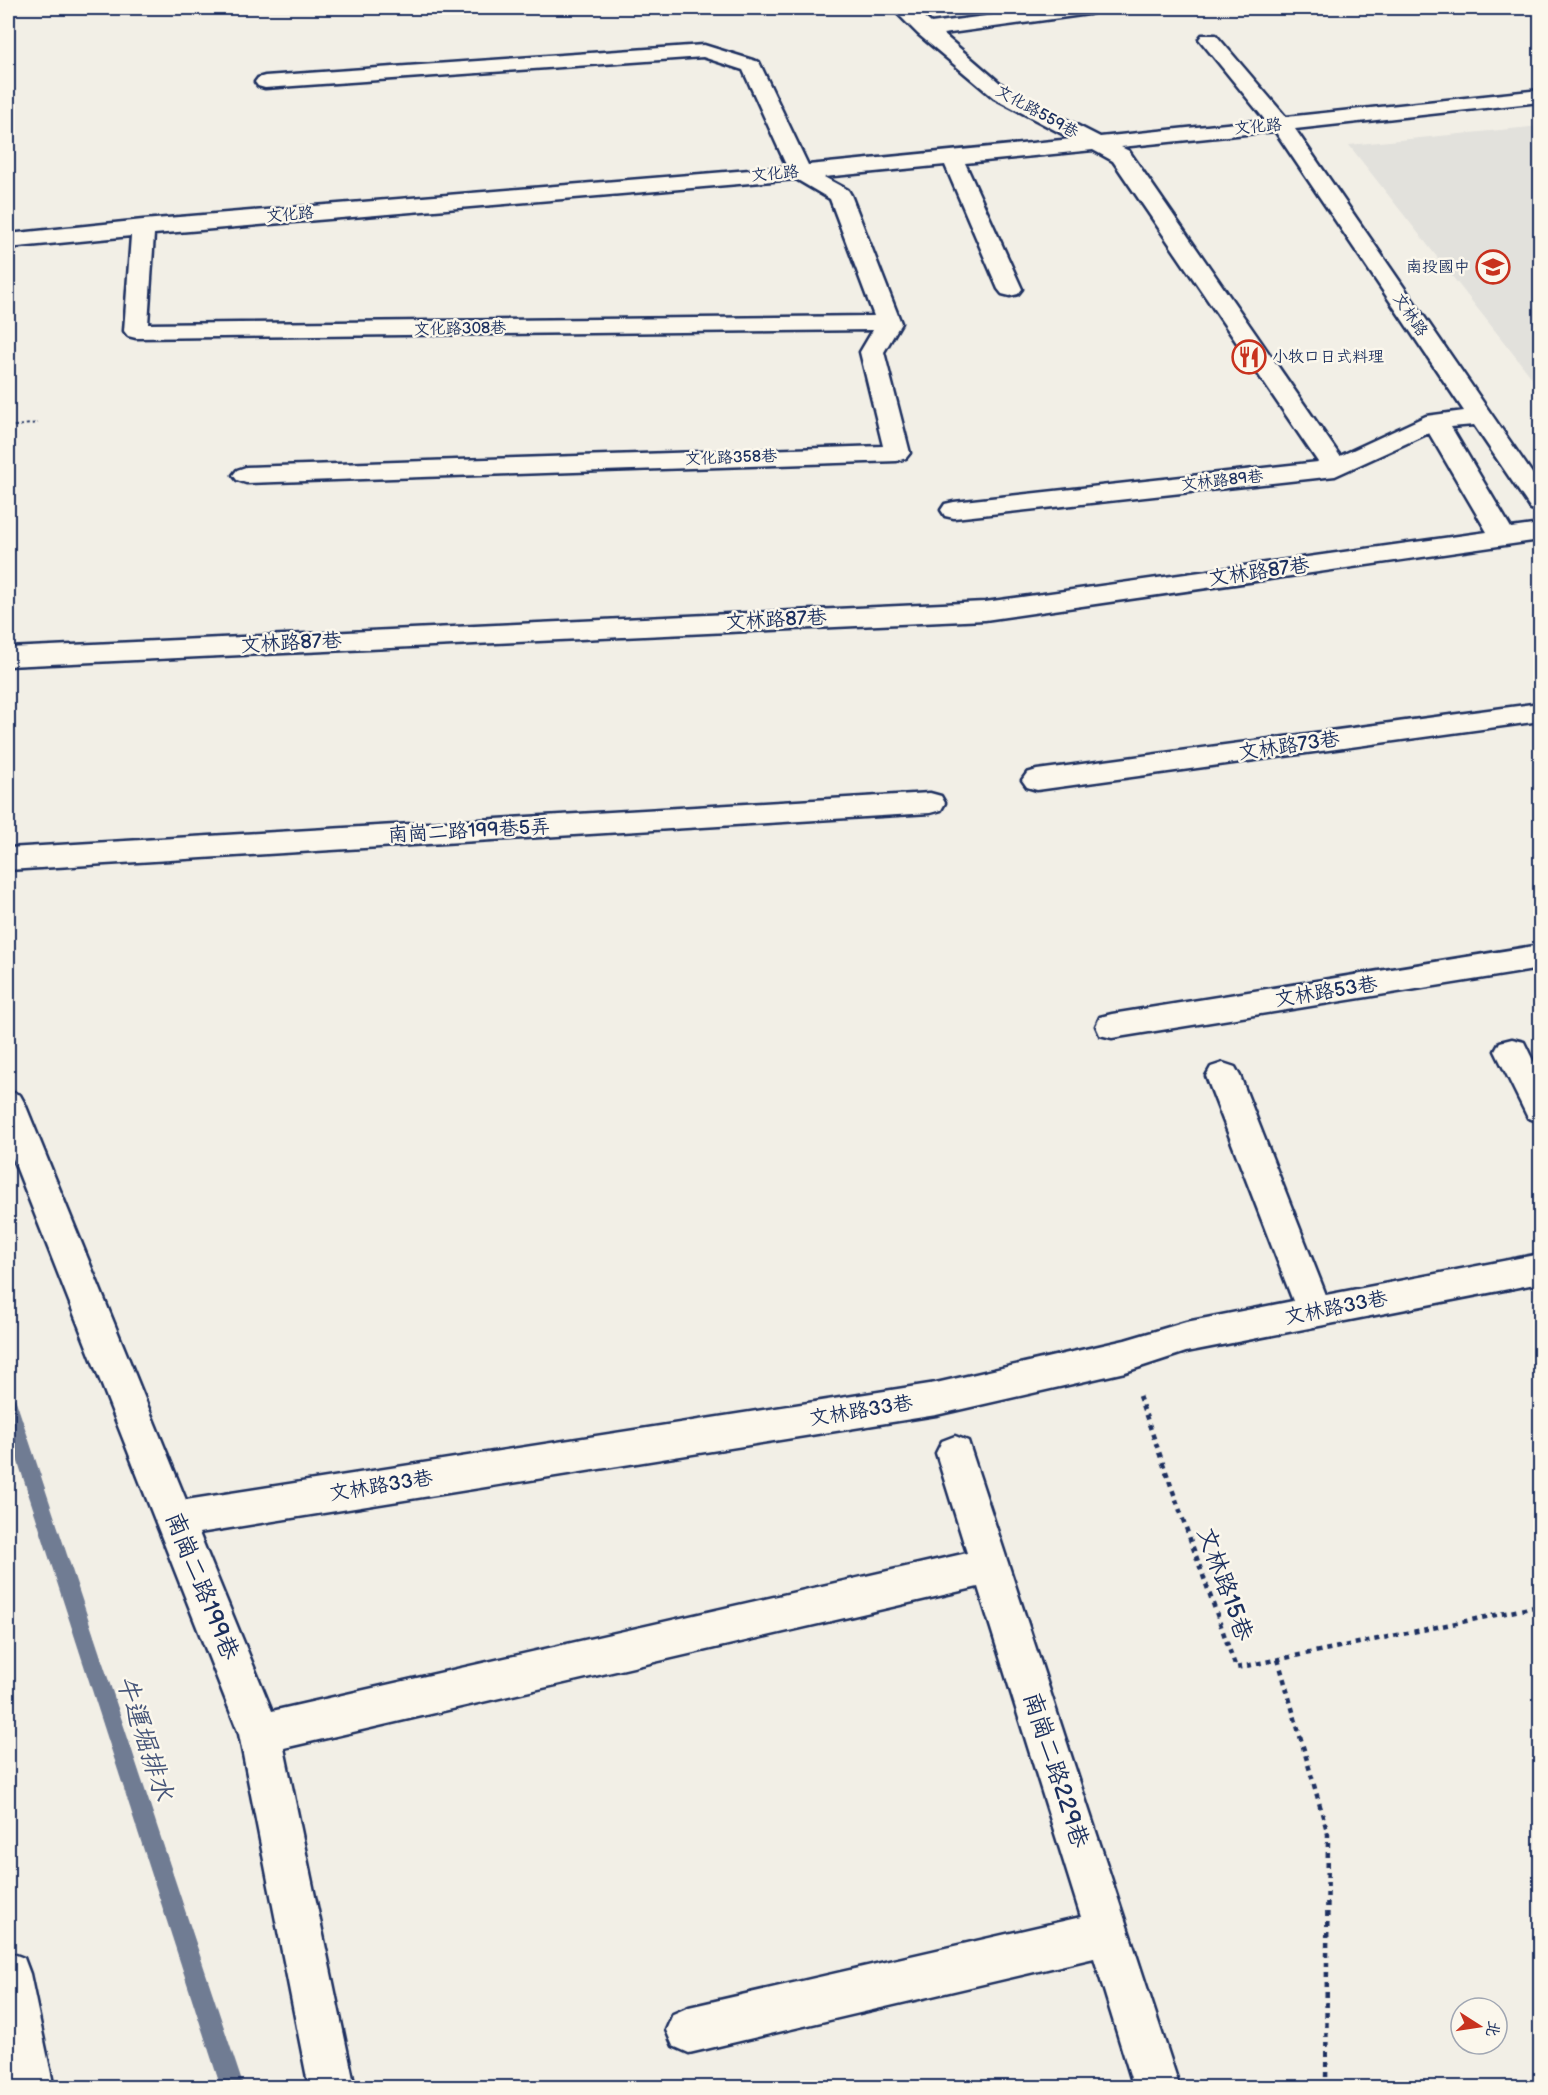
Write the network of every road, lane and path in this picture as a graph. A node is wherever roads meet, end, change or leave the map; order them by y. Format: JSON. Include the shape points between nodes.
{"nodes":[{"id":1,"x":902,"y":8,"type":"edge"},
{"id":2,"x":1089,"y":8,"type":"edge"},
{"id":3,"x":925,"y":30,"type":"junction"},
{"id":4,"x":1209,"y":39,"type":"dead end"},
{"id":5,"x":265,"y":82,"type":"dead end"},
{"id":6,"x":1540,"y":96,"type":"edge"},
{"id":7,"x":1281,"y":125,"type":"junction"},
{"id":8,"x":1093,"y":143,"type":"junction"},
{"id":9,"x":952,"y":157,"type":"junction"},
{"id":10,"x":800,"y":172,"type":"junction"},
{"id":11,"x":143,"y":227,"type":"junction"},
{"id":12,"x":8,"y":241,"type":"edge"},
{"id":13,"x":1010,"y":289,"type":"dead end"},
{"id":14,"x":889,"y":323,"type":"junction"},
{"id":15,"x":1480,"y":417,"type":"junction"},
{"id":16,"x":1435,"y":421,"type":"junction"},
{"id":17,"x":38,"y":423,"type":"dead end"},
{"id":18,"x":8,"y":427,"type":"edge"},
{"id":19,"x":1335,"y":468,"type":"junction"},
{"id":20,"x":246,"y":475,"type":"dead end"},
{"id":21,"x":1540,"y":503,"type":"edge"},
{"id":22,"x":954,"y":510,"type":"dead end"},
{"id":23,"x":1540,"y":532,"type":"edge"},
{"id":24,"x":1503,"y":537,"type":"junction"},
{"id":25,"x":8,"y":657,"type":"edge"},
{"id":26,"x":1540,"y":712,"type":"edge"},
{"id":27,"x":1037,"y":780,"type":"dead end"},
{"id":28,"x":930,"y":803,"type":"dead end"},
{"id":29,"x":8,"y":859,"type":"edge"},
{"id":30,"x":1540,"y":957,"type":"edge"},
{"id":31,"x":1112,"y":1026,"type":"dead end"},
{"id":32,"x":1512,"y":1050,"type":"dead end"},
{"id":33,"x":1223,"y":1076,"type":"dead end"},
{"id":34,"x":8,"y":1104,"type":"edge"},
{"id":35,"x":1540,"y":1108,"type":"edge"},
{"id":36,"x":1540,"y":1269,"type":"edge"},
{"id":37,"x":1315,"y":1312,"type":"junction"},
{"id":38,"x":1125,"y":1356,"type":"junction"},
{"id":39,"x":954,"y":1453,"type":"dead end"},
{"id":40,"x":175,"y":1518,"type":"junction"},
{"id":41,"x":990,"y":1566,"type":"junction"},
{"id":42,"x":1540,"y":1606,"type":"edge"},
{"id":43,"x":1278,"y":1659,"type":"junction"},
{"id":44,"x":260,"y":1734,"type":"junction"},
{"id":45,"x":1108,"y":1933,"type":"junction"},
{"id":46,"x":8,"y":1974,"type":"edge"},
{"id":47,"x":689,"y":2030,"type":"dead end"},
{"id":48,"x":31,"y":2088,"type":"edge"},
{"id":49,"x":333,"y":2088,"type":"edge"},
{"id":50,"x":1157,"y":2088,"type":"edge"},
{"id":51,"x":1326,"y":2088,"type":"edge"}],
"edges":[{"from":1,"to":3,"type":"street","name":"文化路559巷"},
{"from":2,"to":3,"type":"street"},
{"from":3,"to":8,"type":"street","name":"文化路559巷","via":[[1000,94]]},
{"from":4,"to":7,"type":"street","name":"文林路"},
{"from":5,"to":10,"type":"street","via":[[705,51],[753,66]]},
{"from":6,"to":7,"type":"street","name":"文化路"},
{"from":7,"to":8,"type":"street","name":"文化路"},
{"from":7,"to":15,"type":"street","name":"文林路"},
{"from":8,"to":9,"type":"street","name":"文化路"},
{"from":8,"to":19,"type":"street","name":"文化路559巷","via":[[1121,156]]},
{"from":9,"to":10,"type":"street","name":"文化路"},
{"from":9,"to":13,"type":"street"},
{"from":10,"to":11,"type":"street","name":"文化路"},
{"from":10,"to":14,"type":"street","via":[[840,195]]},
{"from":11,"to":12,"type":"street","name":"文化路"},
{"from":11,"to":14,"type":"street","name":"文化路308巷","via":[[136,331]]},
{"from":14,"to":20,"type":"street","name":"文化路358巷","via":[[872,352],[897,453]]},
{"from":15,"to":16,"type":"street","name":"文林路89巷"},
{"from":15,"to":21,"type":"street","name":"文林路"},
{"from":16,"to":19,"type":"street","name":"文林路89巷"},
{"from":16,"to":24,"type":"street"},
{"from":17,"to":18,"type":"path"},
{"from":19,"to":22,"type":"street","name":"文林路89巷"},
{"from":23,"to":24,"type":"street","name":"文林路87巷"},
{"from":24,"to":25,"type":"street","name":"文林路87巷","via":[[985,610]]},
{"from":26,"to":27,"type":"street","name":"文林路73巷"},
{"from":28,"to":29,"type":"street","name":"南崗二路199巷5弄"},
{"from":30,"to":31,"type":"street","name":"文林路53巷"},
{"from":32,"to":35,"type":"street"},
{"from":33,"to":37,"type":"street"},
{"from":34,"to":40,"type":"street","name":"南崗二路199巷"},
{"from":36,"to":37,"type":"street","name":"文林路33巷"},
{"from":37,"to":38,"type":"street","name":"文林路33巷","via":[[1186,1337]]},
{"from":38,"to":40,"type":"street","name":"文林路33巷","via":[[936,1399]]},
{"from":38,"to":43,"type":"path","name":"文林路15巷","via":[[1236,1668]]},
{"from":39,"to":41,"type":"street","name":"南崗二路229巷"},
{"from":40,"to":44,"type":"street","name":"南崗二路199巷"},
{"from":41,"to":44,"type":"street"},
{"from":41,"to":45,"type":"street","name":"南崗二路229巷"},
{"from":42,"to":43,"type":"path","name":"文林路15巷"},
{"from":43,"to":51,"type":"path","via":[[1328,1834]]},
{"from":44,"to":49,"type":"street","name":"南崗二路199巷"},
{"from":45,"to":47,"type":"street"},
{"from":45,"to":50,"type":"street","name":"南崗二路229巷"},
{"from":46,"to":48,"type":"street"}]}
